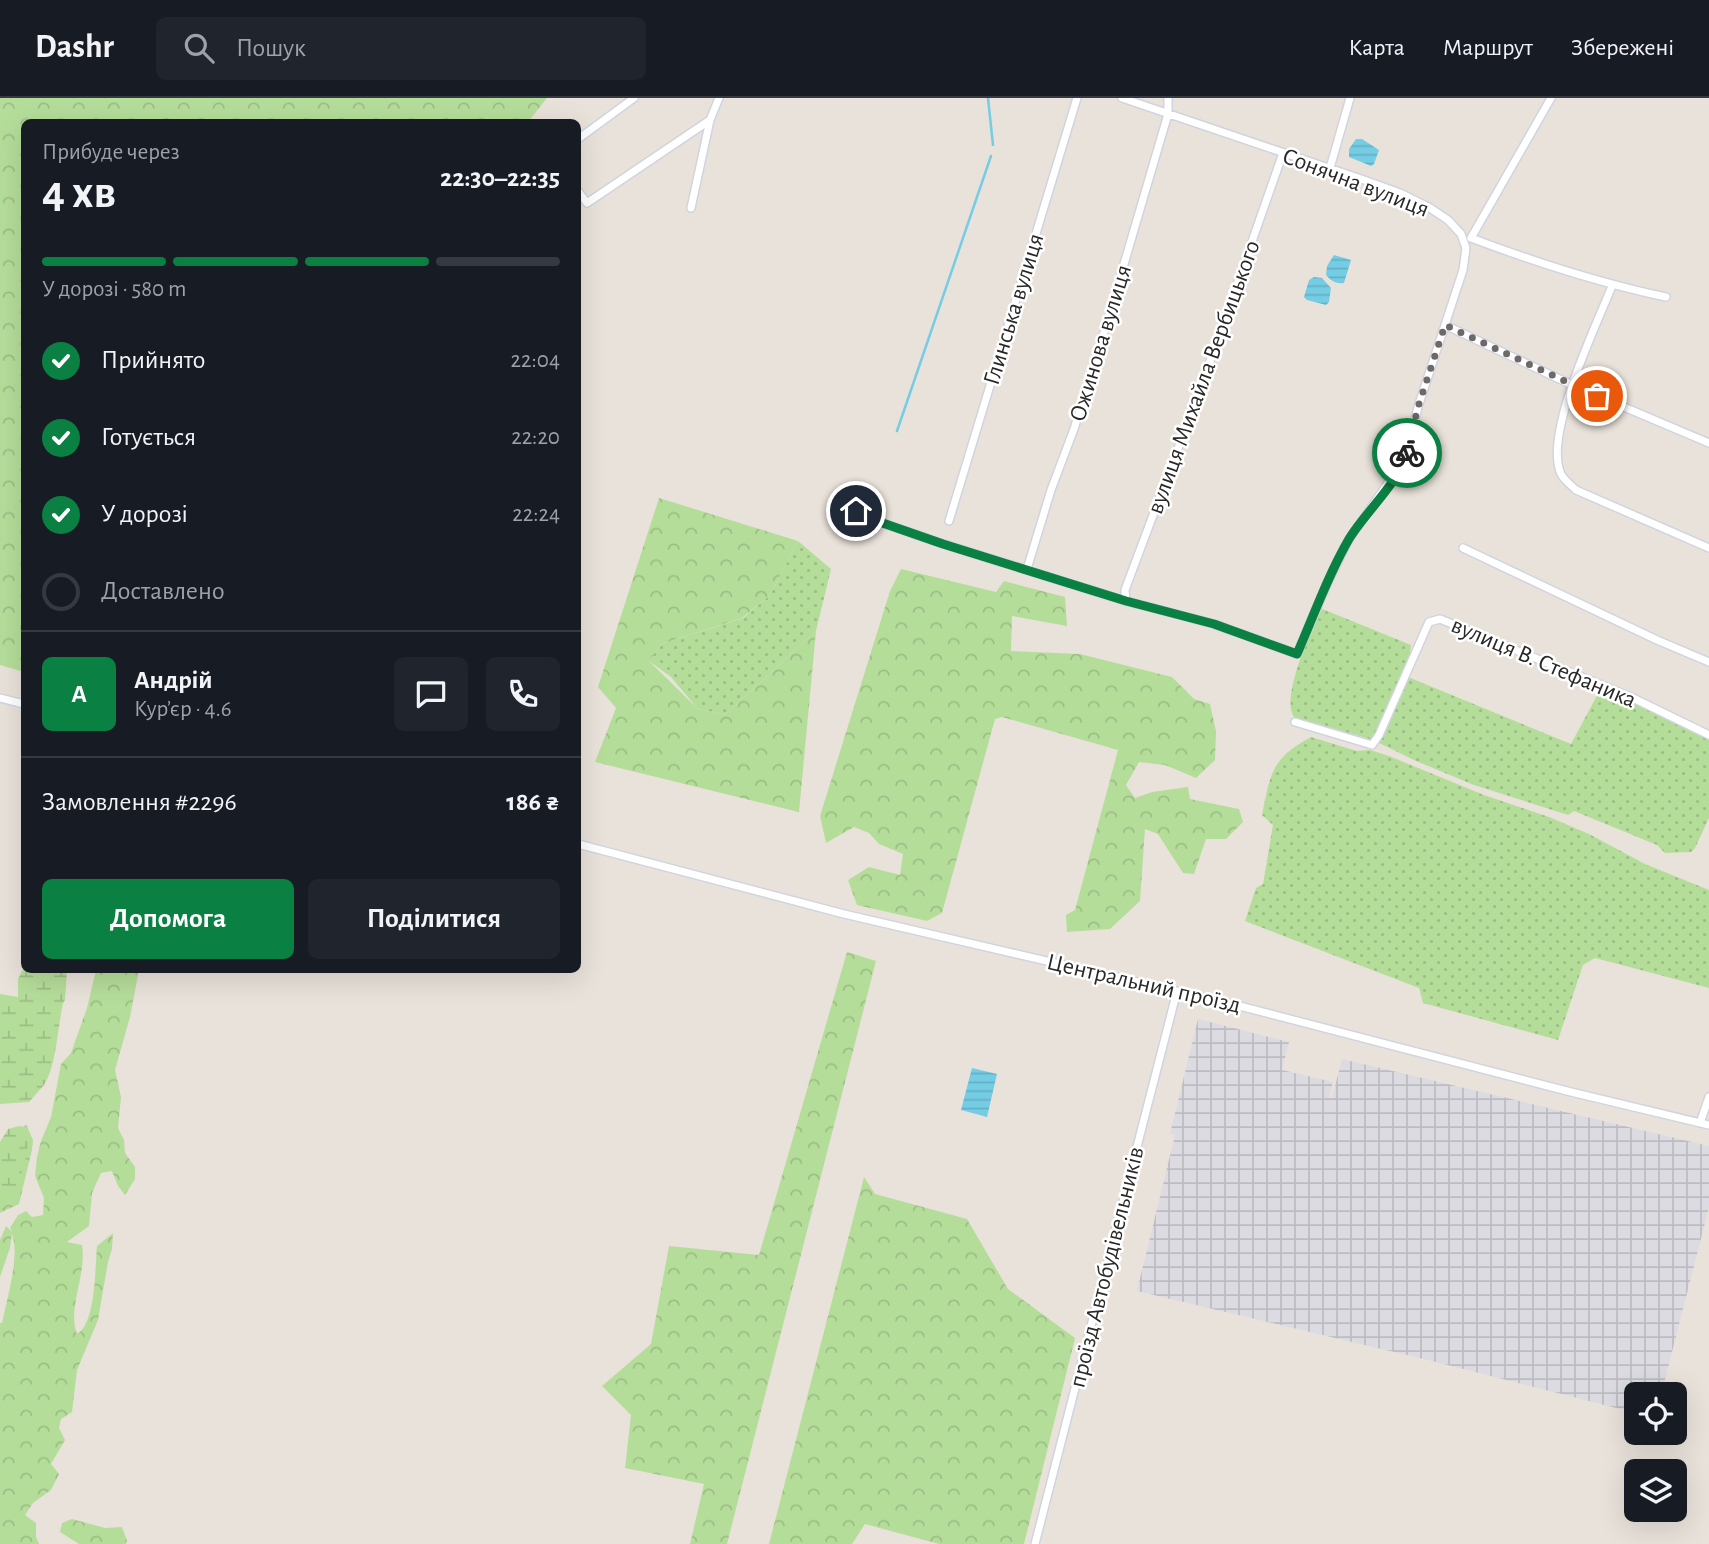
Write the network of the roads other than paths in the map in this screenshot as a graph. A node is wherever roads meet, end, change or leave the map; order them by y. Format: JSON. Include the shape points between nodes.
{"nodes":[{"id":1,"x":634,"y":98,"type":"edge"},
{"id":2,"x":719,"y":98,"type":"edge"},
{"id":3,"x":1077,"y":98,"type":"edge"},
{"id":4,"x":1122,"y":98,"type":"edge"},
{"id":5,"x":1168,"y":98,"type":"edge"},
{"id":6,"x":1350,"y":98,"type":"edge"},
{"id":7,"x":1551,"y":98,"type":"edge"},
{"id":8,"x":1168,"y":114,"type":"junction"},
{"id":9,"x":710,"y":120,"type":"junction"},
{"id":10,"x":581,"y":137,"type":"edge"},
{"id":11,"x":1283,"y":153,"type":"junction"},
{"id":12,"x":1330,"y":169,"type":"junction"},
{"id":13,"x":581,"y":195,"type":"edge"},
{"id":14,"x":691,"y":208,"type":"dead end"},
{"id":15,"x":1467,"y":239,"type":"junction"},
{"id":16,"x":1612,"y":286,"type":"junction"},
{"id":17,"x":1666,"y":297,"type":"dead end"},
{"id":18,"x":1445,"y":325,"type":"junction"},
{"id":19,"x":1572,"y":386,"type":"junction"},
{"id":20,"x":1709,"y":443,"type":"edge"},
{"id":21,"x":856,"y":511,"type":"dead end"},
{"id":22,"x":949,"y":521,"type":"dead end"},
{"id":23,"x":1463,"y":548,"type":"dead end"},
{"id":24,"x":1709,"y":548,"type":"edge"},
{"id":25,"x":1027,"y":569,"type":"junction"},
{"id":26,"x":1126,"y":601,"type":"junction"},
{"id":27,"x":1709,"y":662,"type":"edge"},
{"id":28,"x":0,"y":698,"type":"edge"},
{"id":29,"x":21,"y":703,"type":"edge"},
{"id":30,"x":1295,"y":722,"type":"dead end"},
{"id":31,"x":1709,"y":736,"type":"edge"},
{"id":32,"x":581,"y":845,"type":"edge"},
{"id":33,"x":1177,"y":991,"type":"junction"},
{"id":34,"x":1709,"y":1097,"type":"edge"},
{"id":35,"x":1700,"y":1123,"type":"junction"},
{"id":36,"x":1709,"y":1125,"type":"edge"},
{"id":37,"x":1035,"y":1544,"type":"edge"}],
"edges":[{"from":1,"to":10,"type":"street"},
{"from":2,"to":9,"type":"street"},
{"from":3,"to":22,"type":"street","name":"Глинська вулиця"},
{"from":4,"to":8,"type":"street","name":"Сонячна вулиця"},
{"from":5,"to":8,"type":"street"},
{"from":6,"to":12,"type":"street"},
{"from":7,"to":15,"type":"street"},
{"from":8,"to":11,"type":"street","name":"Сонячна вулиця"},
{"from":8,"to":25,"type":"street","name":"Ожинова вулиця","via":[[1089,382]]},
{"from":9,"to":13,"type":"street","via":[[587,203]]},
{"from":9,"to":14,"type":"street"},
{"from":11,"to":12,"type":"street","name":"Сонячна вулиця"},
{"from":11,"to":26,"type":"street","name":"вулиця Михайла Вербицького","via":[[1133,566]]},
{"from":12,"to":15,"type":"street","name":"Сонячна вулиця","via":[[1430,208]]},
{"from":15,"to":16,"type":"street","name":"Сонячна вулиця"},
{"from":15,"to":18,"type":"street"},
{"from":16,"to":17,"type":"street","name":"Сонячна вулиця"},
{"from":16,"to":19,"type":"street"},
{"from":18,"to":19,"type":"street"},
{"from":18,"to":26,"type":"street","via":[[1405,459],[1349,539],[1297,654],[1214,624]]},
{"from":19,"to":20,"type":"street"},
{"from":19,"to":24,"type":"street","via":[[1559,438],[1562,477],[1576,490]]},
{"from":21,"to":25,"type":"street"},
{"from":23,"to":27,"type":"street"},
{"from":25,"to":26,"type":"street"},
{"from":28,"to":29,"type":"street"},
{"from":30,"to":31,"type":"street","name":"вулиця В. Стефаника","via":[[1372,746],[1429,622],[1440,619],[1633,698]]},
{"from":32,"to":33,"type":"street","name":"Центральний проїзд","via":[[844,914]]},
{"from":33,"to":35,"type":"street","name":"Центральний проїзд"},
{"from":33,"to":37,"type":"street","name":"проїзд Автобудівельників"},
{"from":34,"to":35,"type":"street"},
{"from":35,"to":36,"type":"street","name":"Центральний проїзд"}]}
